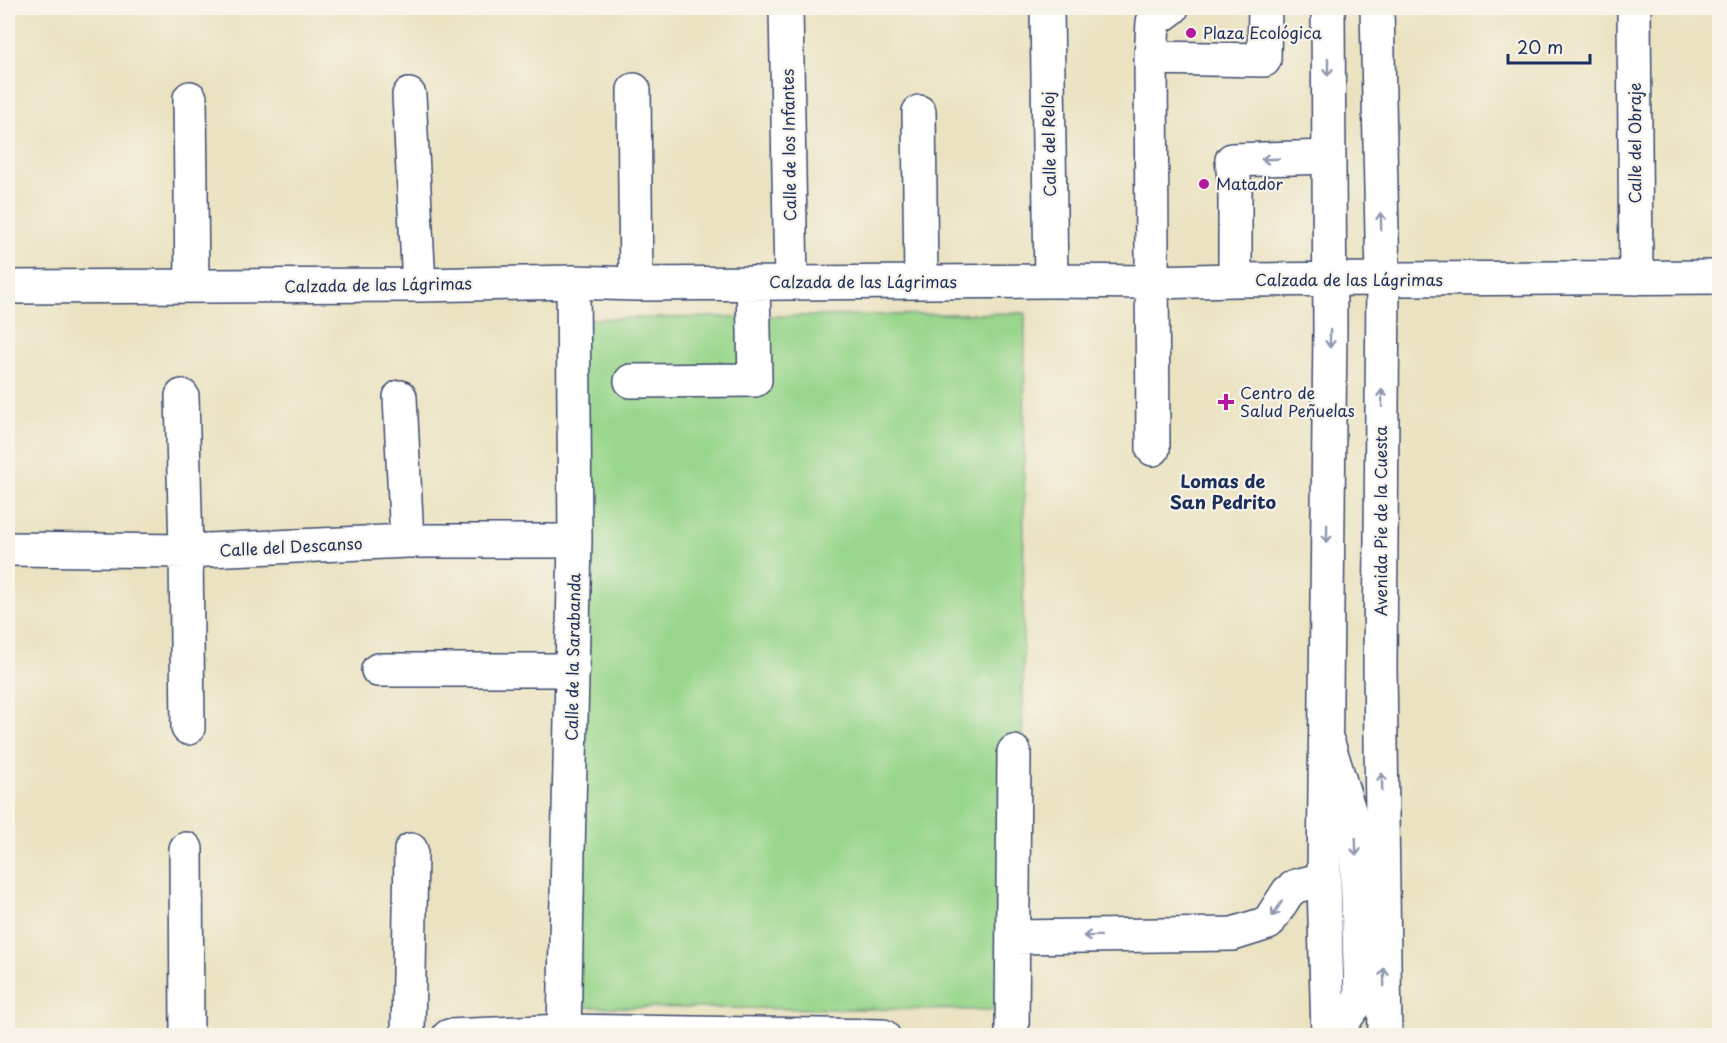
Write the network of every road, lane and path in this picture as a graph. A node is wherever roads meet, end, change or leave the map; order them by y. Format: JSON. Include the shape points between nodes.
{"nodes":[{"id":1,"x":786,"y":8,"type":"edge"},
{"id":2,"x":1047,"y":8,"type":"edge"},
{"id":3,"x":1172,"y":8,"type":"edge"},
{"id":4,"x":1264,"y":8,"type":"edge"},
{"id":5,"x":1318,"y":8,"type":"edge"},
{"id":6,"x":1328,"y":8,"type":"edge"},
{"id":7,"x":1377,"y":8,"type":"edge"},
{"id":8,"x":1634,"y":8,"type":"edge"},
{"id":9,"x":1151,"y":58,"type":"junction"},
{"id":10,"x":634,"y":90,"type":"dead end"},
{"id":11,"x":409,"y":94,"type":"dead end"},
{"id":12,"x":190,"y":98,"type":"dead end"},
{"id":13,"x":919,"y":112,"type":"dead end"},
{"id":14,"x":1328,"y":157,"type":"junction"},
{"id":15,"x":1719,"y":277,"type":"edge"},
{"id":16,"x":1636,"y":278,"type":"junction"},
{"id":17,"x":1383,"y":279,"type":"junction"},
{"id":18,"x":1235,"y":280,"type":"junction"},
{"id":19,"x":1329,"y":280,"type":"junction"},
{"id":20,"x":1051,"y":281,"type":"junction"},
{"id":21,"x":573,"y":282,"type":"junction"},
{"id":22,"x":921,"y":282,"type":"junction"},
{"id":23,"x":1152,"y":282,"type":"junction"},
{"id":24,"x":753,"y":283,"type":"junction"},
{"id":25,"x":791,"y":283,"type":"junction"},
{"id":26,"x":636,"y":284,"type":"junction"},
{"id":27,"x":419,"y":285,"type":"junction"},
{"id":28,"x":192,"y":286,"type":"junction"},
{"id":29,"x":8,"y":288,"type":"edge"},
{"id":30,"x":631,"y":381,"type":"dead end"},
{"id":31,"x":182,"y":396,"type":"dead end"},
{"id":32,"x":400,"y":397,"type":"dead end"},
{"id":33,"x":1153,"y":449,"type":"dead end"},
{"id":34,"x":407,"y":541,"type":"junction"},
{"id":35,"x":575,"y":541,"type":"junction"},
{"id":36,"x":8,"y":549,"type":"edge"},
{"id":37,"x":186,"y":552,"type":"junction"},
{"id":38,"x":378,"y":670,"type":"dead end"},
{"id":39,"x":573,"y":670,"type":"junction"},
{"id":40,"x":188,"y":728,"type":"dead end"},
{"id":41,"x":1324,"y":730,"type":"junction"},
{"id":42,"x":1014,"y":752,"type":"dead end"},
{"id":43,"x":186,"y":849,"type":"dead end"},
{"id":44,"x":411,"y":850,"type":"dead end"},
{"id":45,"x":1324,"y":879,"type":"junction"},
{"id":46,"x":1013,"y":937,"type":"junction"},
{"id":47,"x":564,"y":1031,"type":"junction"},
{"id":48,"x":187,"y":1035,"type":"edge"},
{"id":49,"x":408,"y":1035,"type":"edge"},
{"id":50,"x":449,"y":1035,"type":"edge"},
{"id":51,"x":883,"y":1035,"type":"edge"},
{"id":52,"x":1012,"y":1035,"type":"edge"},
{"id":53,"x":1330,"y":1035,"type":"edge"},
{"id":54,"x":1385,"y":1035,"type":"edge"}],
"edges":[{"from":1,"to":25,"type":"street","name":"Calle de los Infantes"},
{"from":2,"to":20,"type":"street","name":"Calle del Reloj"},
{"from":3,"to":9,"type":"street","via":[[1153,22]]},
{"from":4,"to":9,"type":"street","via":[[1264,60]]},
{"from":5,"to":6,"type":"street"},
{"from":6,"to":14,"type":"street","one_way":true},
{"from":17,"to":7,"type":"street","name":"Avenida Pie de la Cuesta","one_way":true},
{"from":8,"to":16,"type":"street","name":"Calle del Obraje"},
{"from":9,"to":23,"type":"street"},
{"from":10,"to":26,"type":"street"},
{"from":11,"to":27,"type":"street"},
{"from":12,"to":28,"type":"street"},
{"from":13,"to":22,"type":"street"},
{"from":14,"to":18,"type":"street","one_way":true,"via":[[1232,160]]},
{"from":14,"to":19,"type":"street"},
{"from":15,"to":16,"type":"street","name":"Calzada de las Lágrimas"},
{"from":16,"to":17,"type":"street","name":"Calzada de las Lágrimas"},
{"from":17,"to":19,"type":"street","name":"Calzada de las Lágrimas"},
{"from":54,"to":17,"type":"street","name":"Avenida Pie de la Cuesta","one_way":true,"via":[[1380,667]]},
{"from":18,"to":19,"type":"street","name":"Calzada de las Lágrimas"},
{"from":18,"to":23,"type":"street","name":"Calzada de las Lágrimas"},
{"from":19,"to":41,"type":"street","one_way":true},
{"from":20,"to":22,"type":"street","name":"Calzada de las Lágrimas"},
{"from":20,"to":23,"type":"street","name":"Calzada de las Lágrimas"},
{"from":21,"to":26,"type":"street","name":"Calzada de las Lágrimas"},
{"from":21,"to":27,"type":"street","name":"Calzada de las Lágrimas"},
{"from":21,"to":35,"type":"street","name":"Calle de la Sarabanda"},
{"from":22,"to":25,"type":"street","name":"Calzada de las Lágrimas"},
{"from":23,"to":33,"type":"street"},
{"from":24,"to":25,"type":"street","name":"Calzada de las Lágrimas"},
{"from":24,"to":26,"type":"street","name":"Calzada de las Lágrimas"},
{"from":24,"to":30,"type":"street","via":[[755,380]]},
{"from":27,"to":28,"type":"street","name":"Calzada de las Lágrimas"},
{"from":28,"to":29,"type":"street","name":"Calzada de las Lágrimas"},
{"from":31,"to":37,"type":"street"},
{"from":32,"to":34,"type":"street"},
{"from":34,"to":35,"type":"street","name":"Calle del Descanso"},
{"from":34,"to":37,"type":"street","name":"Calle del Descanso"},
{"from":35,"to":39,"type":"street","name":"Calle de la Sarabanda"},
{"from":36,"to":37,"type":"street","name":"Calle del Descanso"},
{"from":37,"to":40,"type":"street"},
{"from":38,"to":39,"type":"street"},
{"from":39,"to":47,"type":"street","name":"Calle de la Sarabanda"},
{"from":41,"to":45,"type":"street"},
{"from":41,"to":53,"type":"street","one_way":true,"via":[[1356,832],[1361,997]]},
{"from":42,"to":46,"type":"street"},
{"from":43,"to":48,"type":"street"},
{"from":44,"to":49,"type":"street"},
{"from":45,"to":46,"type":"street","one_way":true,"via":[[1288,892],[1268,923],[1233,934]]},
{"from":45,"to":53,"type":"street"},
{"from":46,"to":52,"type":"street"},
{"from":47,"to":50,"type":"street"},
{"from":47,"to":51,"type":"street"}]}
